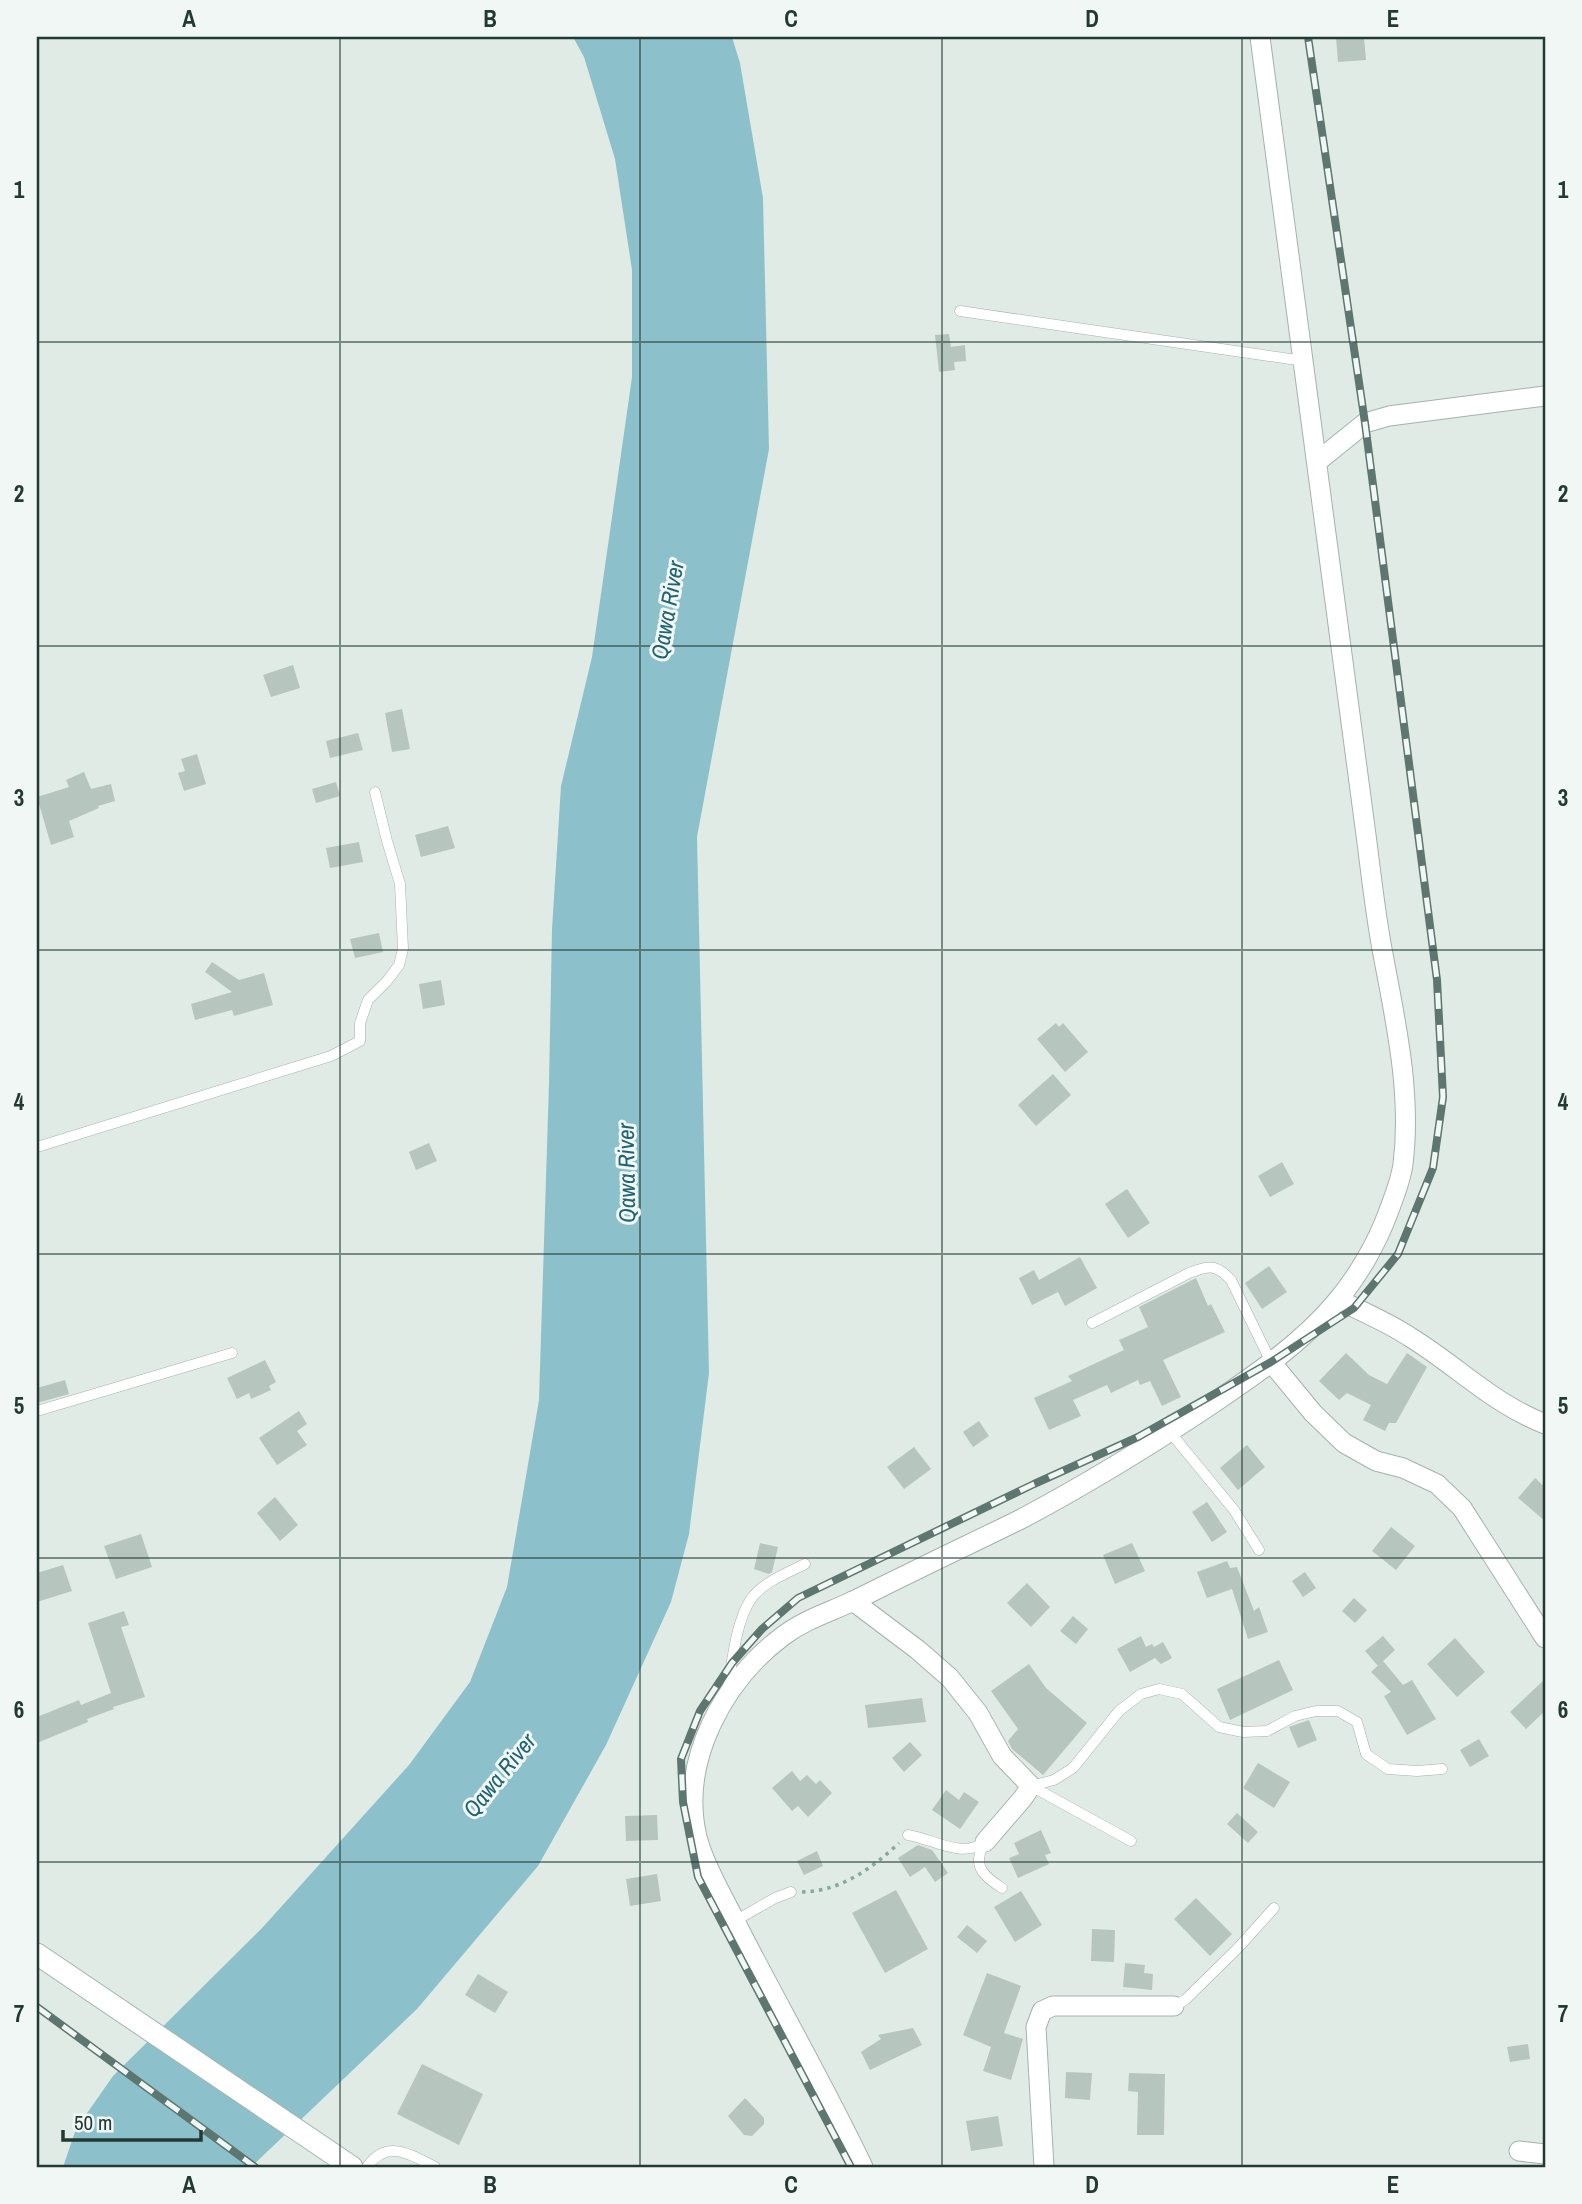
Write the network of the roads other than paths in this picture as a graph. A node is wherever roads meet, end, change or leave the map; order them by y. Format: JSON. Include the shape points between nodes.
{"nodes":[{"id":1,"x":1260,"y":37,"type":"edge"},
{"id":2,"x":960,"y":311,"type":"dead end"},
{"id":3,"x":1304,"y":361,"type":"junction"},
{"id":4,"x":1545,"y":396,"type":"edge"},
{"id":5,"x":1318,"y":461,"type":"junction"},
{"id":6,"x":376,"y":792,"type":"dead end"},
{"id":7,"x":37,"y":1147,"type":"edge"},
{"id":8,"x":1339,"y":1300,"type":"junction"},
{"id":9,"x":1092,"y":1323,"type":"dead end"},
{"id":10,"x":232,"y":1353,"type":"dead end"},
{"id":11,"x":1271,"y":1362,"type":"junction"},
{"id":12,"x":37,"y":1411,"type":"edge"},
{"id":13,"x":1545,"y":1424,"type":"edge"},
{"id":14,"x":1170,"y":1432,"type":"junction"},
{"id":15,"x":1259,"y":1550,"type":"dead end"},
{"id":16,"x":805,"y":1564,"type":"dead end"},
{"id":17,"x":853,"y":1601,"type":"junction"},
{"id":18,"x":1545,"y":1638,"type":"edge"},
{"id":19,"x":726,"y":1696,"type":"junction"},
{"id":20,"x":1442,"y":1769,"type":"dead end"},
{"id":21,"x":1031,"y":1786,"type":"junction"},
{"id":22,"x":908,"y":1835,"type":"road end"},
{"id":23,"x":1131,"y":1841,"type":"dead end"},
{"id":24,"x":985,"y":1842,"type":"junction"},
{"id":25,"x":1002,"y":1888,"type":"dead end"},
{"id":26,"x":791,"y":1892,"type":"road end"},
{"id":27,"x":1274,"y":1908,"type":"dead end"},
{"id":28,"x":735,"y":1921,"type":"junction"},
{"id":29,"x":37,"y":1954,"type":"edge"},
{"id":30,"x":1174,"y":2006,"type":"joint"},
{"id":31,"x":1519,"y":2151,"type":"dead end"},
{"id":32,"x":1545,"y":2154,"type":"edge"},
{"id":33,"x":352,"y":2167,"type":"edge"},
{"id":34,"x":367,"y":2167,"type":"edge"},
{"id":35,"x":435,"y":2167,"type":"edge"},
{"id":36,"x":863,"y":2167,"type":"edge"},
{"id":37,"x":1044,"y":2167,"type":"edge"}],
"edges":[{"from":1,"to":3,"type":"street"},
{"from":2,"to":3,"type":"lane"},
{"from":3,"to":5,"type":"street"},
{"from":4,"to":5,"type":"street","via":[[1389,416],[1365,423]]},
{"from":5,"to":8,"type":"street","via":[[1376,916],[1399,1040],[1405,1103],[1403,1169],[1386,1219]]},
{"from":6,"to":7,"type":"lane","via":[[400,884],[403,949],[399,965],[368,1000],[360,1041],[331,1056]]},
{"from":8,"to":11,"type":"street"},
{"from":8,"to":13,"type":"street","via":[[1411,1337],[1499,1402]]},
{"from":9,"to":11,"type":"lane","via":[[1189,1273],[1214,1266],[1231,1280]]},
{"from":10,"to":12,"type":"lane"},
{"from":11,"to":14,"type":"street"},
{"from":11,"to":18,"type":"street","via":[[1344,1443],[1376,1461],[1437,1484],[1462,1508]]},
{"from":14,"to":15,"type":"lane","via":[[1234,1510]]},
{"from":14,"to":17,"type":"street","via":[[1019,1520]]},
{"from":16,"to":19,"type":"lane","via":[[751,1599],[740,1624]]},
{"from":17,"to":19,"type":"street","via":[[805,1621],[779,1639],[742,1673]]},
{"from":17,"to":21,"type":"street","via":[[950,1678],[978,1713],[1002,1756]]},
{"from":19,"to":28,"type":"street","via":[[695,1776],[693,1805],[698,1840]]},
{"from":20,"to":21,"type":"lane","via":[[1388,1769],[1366,1754],[1357,1722],[1338,1711],[1315,1711],[1267,1731],[1243,1732],[1219,1727],[1182,1694],[1159,1689],[1141,1694],[1119,1711],[1073,1768],[1054,1780]]},
{"from":21,"to":23,"type":"lane"},
{"from":21,"to":24,"type":"street"},
{"from":22,"to":24,"type":"lane","via":[[955,1849],[976,1849]]},
{"from":24,"to":25,"type":"lane","via":[[978,1856],[980,1868]]},
{"from":26,"to":28,"type":"lane"},
{"from":27,"to":30,"type":"lane"},
{"from":28,"to":36,"type":"street"},
{"from":29,"to":33,"type":"main road"},
{"from":30,"to":37,"type":"street","via":[[1053,2006],[1042,2011],[1036,2027]]},
{"from":31,"to":32,"type":"street"},
{"from":34,"to":35,"type":"lane","via":[[388,2150],[406,2152]]}]}
